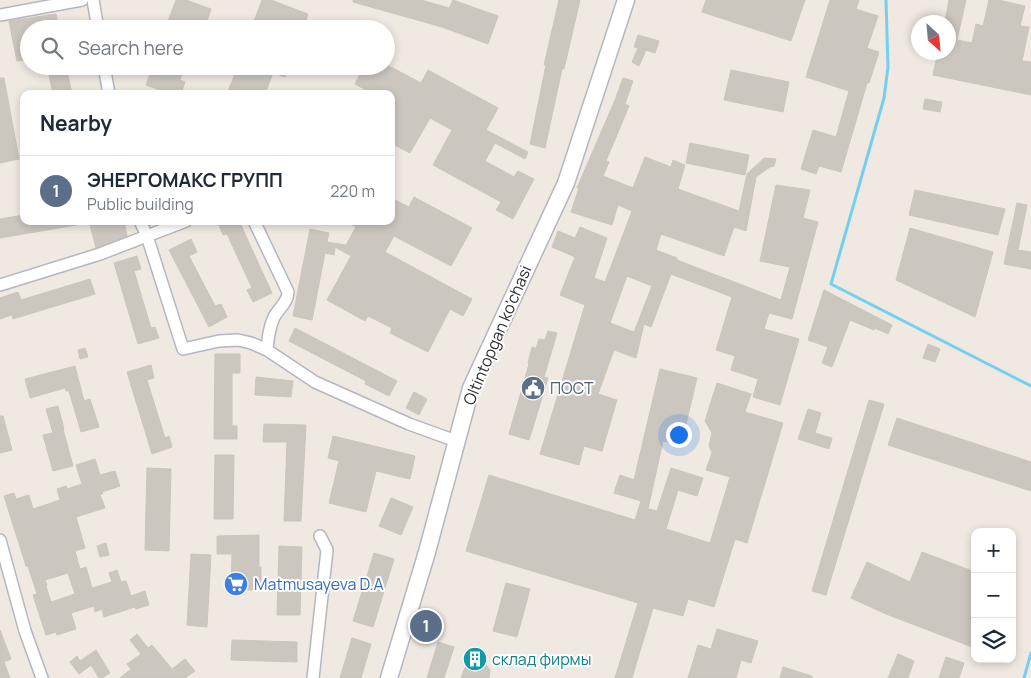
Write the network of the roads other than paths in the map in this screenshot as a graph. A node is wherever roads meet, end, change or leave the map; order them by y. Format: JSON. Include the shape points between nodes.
{"nodes":[{"id":1,"x":82,"y":0,"type":"edge"},
{"id":2,"x":93,"y":0,"type":"edge"},
{"id":3,"x":626,"y":0,"type":"edge"},
{"id":4,"x":0,"y":15,"type":"edge"},
{"id":5,"x":96,"y":20,"type":"edge"},
{"id":6,"x":106,"y":75,"type":"edge"},
{"id":7,"x":108,"y":90,"type":"edge"},
{"id":8,"x":142,"y":225,"type":"edge"},
{"id":9,"x":176,"y":225,"type":"edge"},
{"id":10,"x":256,"y":225,"type":"edge"},
{"id":11,"x":147,"y":236,"type":"junction"},
{"id":12,"x":0,"y":284,"type":"edge"},
{"id":13,"x":267,"y":350,"type":"junction"},
{"id":14,"x":456,"y":441,"type":"junction"},
{"id":15,"x":320,"y":536,"type":"dead end"},
{"id":16,"x":0,"y":540,"type":"edge"},
{"id":17,"x":42,"y":678,"type":"edge"},
{"id":18,"x":314,"y":678,"type":"edge"},
{"id":19,"x":389,"y":678,"type":"edge"}],
"edges":[{"from":1,"to":4,"type":"street"},
{"from":2,"to":5,"type":"street"},
{"from":3,"to":14,"type":"street","name":"Oltintopgan ko'chasi","via":[[566,183],[471,388]]},
{"from":6,"to":7,"type":"street"},
{"from":8,"to":11,"type":"street"},
{"from":9,"to":11,"type":"street"},
{"from":10,"to":13,"type":"street","via":[[288,292],[268,332]]},
{"from":11,"to":12,"type":"street","via":[[100,254]]},
{"from":11,"to":13,"type":"street","via":[[183,349],[238,340]]},
{"from":13,"to":14,"type":"street","via":[[316,382],[409,424]]},
{"from":14,"to":19,"type":"street","name":"Oltintopgan ko'chasi"},
{"from":15,"to":18,"type":"street","via":[[327,550]]},
{"from":16,"to":17,"type":"street"}]}
